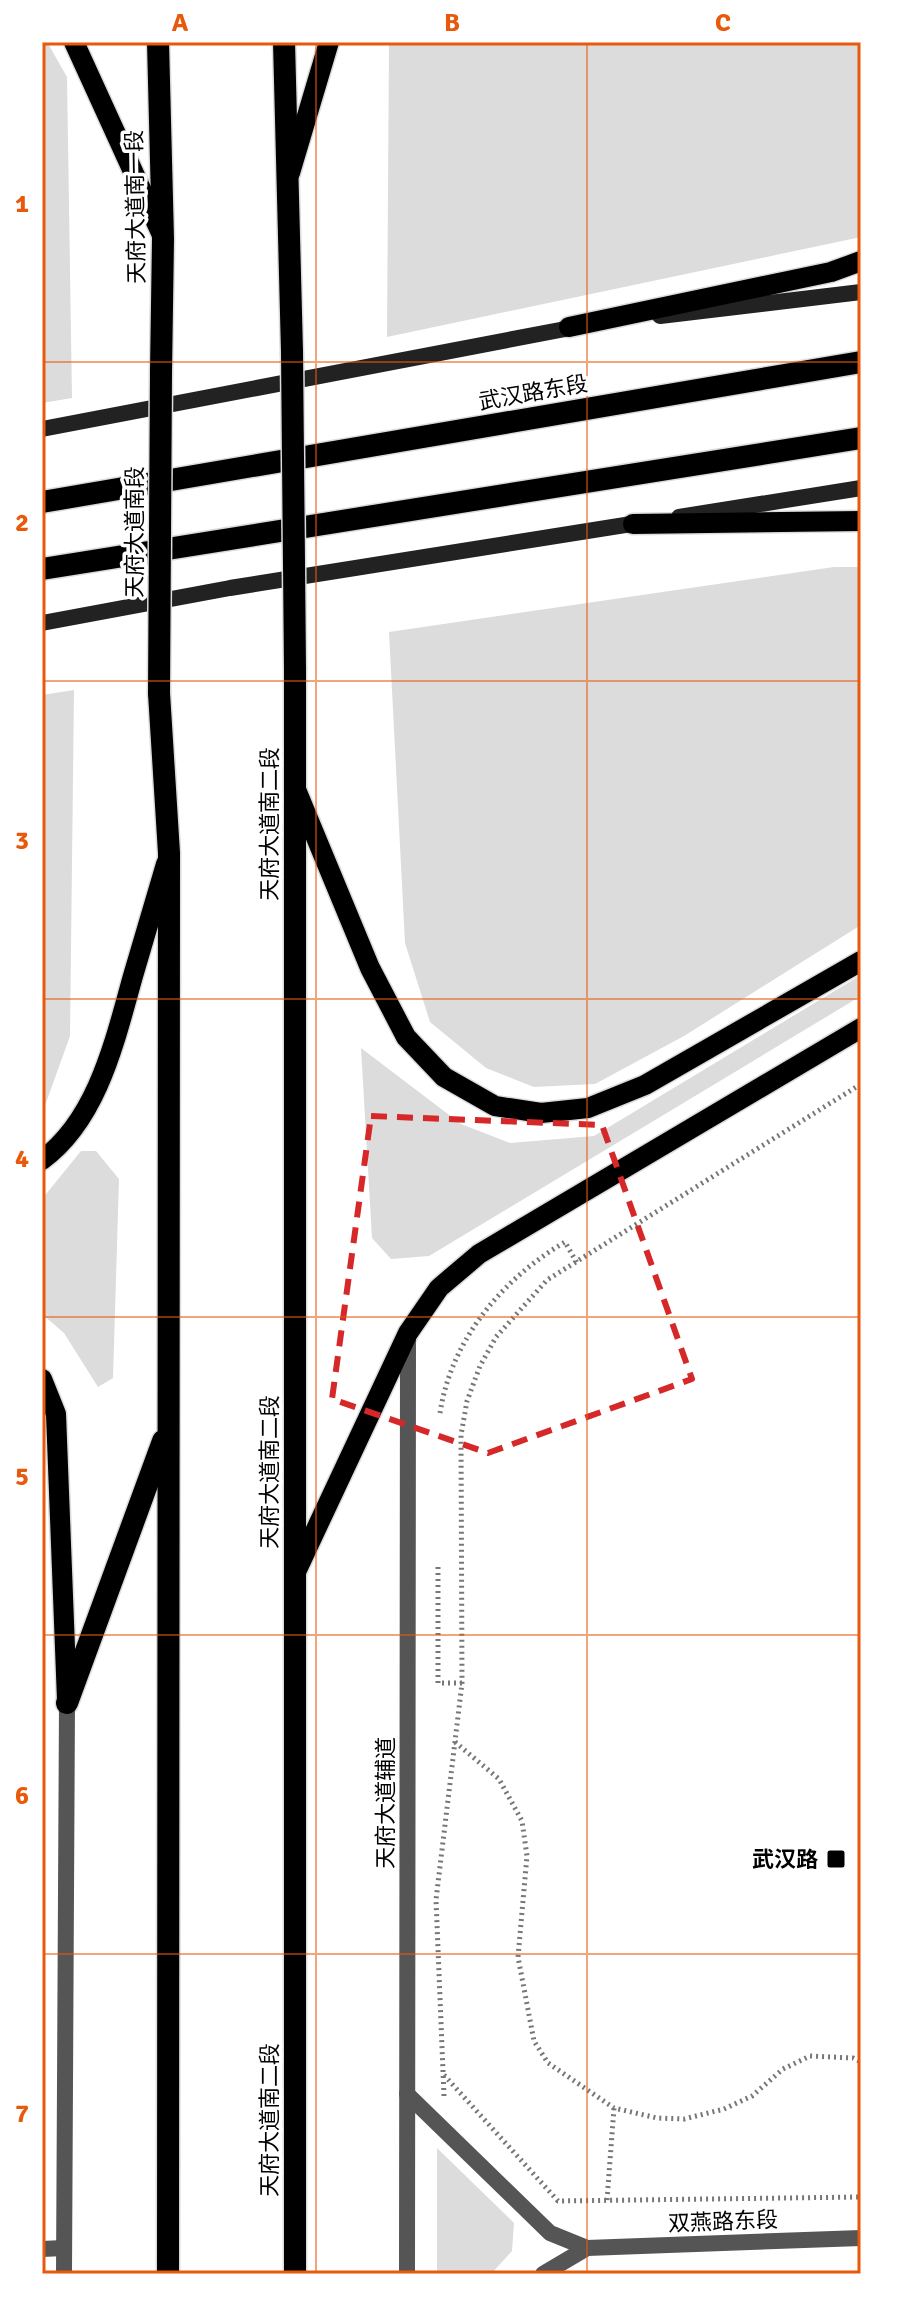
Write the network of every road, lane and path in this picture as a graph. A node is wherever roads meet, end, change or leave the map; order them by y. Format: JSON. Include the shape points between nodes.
{"nodes":[{"id":1,"x":74,"y":42,"type":"edge"},
{"id":2,"x":158,"y":42,"type":"edge"},
{"id":3,"x":284,"y":42,"type":"edge"},
{"id":4,"x":329,"y":42,"type":"edge"},
{"id":5,"x":287,"y":181,"type":"junction"},
{"id":6,"x":163,"y":239,"type":"junction"},
{"id":7,"x":861,"y":261,"type":"edge"},
{"id":8,"x":861,"y":292,"type":"edge"},
{"id":9,"x":569,"y":327,"type":"junction"},
{"id":10,"x":861,"y":362,"type":"edge"},
{"id":11,"x":161,"y":372,"type":"joint"},
{"id":12,"x":42,"y":429,"type":"edge"},
{"id":13,"x":861,"y":438,"type":"edge"},
{"id":14,"x":861,"y":488,"type":"edge"},
{"id":15,"x":42,"y":502,"type":"edge"},
{"id":16,"x":861,"y":521,"type":"edge"},
{"id":17,"x":633,"y":524,"type":"junction"},
{"id":18,"x":42,"y":569,"type":"edge"},
{"id":19,"x":42,"y":623,"type":"edge"},
{"id":20,"x":295,"y":786,"type":"junction"},
{"id":21,"x":169,"y":853,"type":"junction"},
{"id":22,"x":861,"y":961,"type":"edge"},
{"id":23,"x":861,"y":1028,"type":"edge"},
{"id":24,"x":861,"y":1084,"type":"edge"},
{"id":25,"x":42,"y":1160,"type":"edge"},
{"id":26,"x":577,"y":1263,"type":"junction"},
{"id":27,"x":408,"y":1333,"type":"junction"},
{"id":28,"x":42,"y":1379,"type":"edge"},
{"id":29,"x":440,"y":1413,"type":"dead end"},
{"id":30,"x":168,"y":1425,"type":"junction"},
{"id":31,"x":438,"y":1567,"type":"dead end"},
{"id":32,"x":295,"y":1574,"type":"junction"},
{"id":33,"x":462,"y":1683,"type":"junction"},
{"id":34,"x":67,"y":1703,"type":"junction"},
{"id":35,"x":455,"y":1742,"type":"junction"},
{"id":36,"x":861,"y":2062,"type":"edge"},
{"id":37,"x":443,"y":2075,"type":"junction"},
{"id":38,"x":407,"y":2094,"type":"junction"},
{"id":39,"x":614,"y":2108,"type":"junction"},
{"id":40,"x":446,"y":2134,"type":"junction"},
{"id":41,"x":861,"y":2197,"type":"edge"},
{"id":42,"x":607,"y":2200,"type":"junction"},
{"id":43,"x":861,"y":2238,"type":"edge"},
{"id":44,"x":64,"y":2248,"type":"junction"},
{"id":45,"x":587,"y":2248,"type":"junction"},
{"id":46,"x":42,"y":2249,"type":"edge"},
{"id":47,"x":64,"y":2274,"type":"edge"},
{"id":48,"x":168,"y":2274,"type":"edge"},
{"id":49,"x":295,"y":2274,"type":"edge"},
{"id":50,"x":407,"y":2274,"type":"edge"},
{"id":51,"x":543,"y":2274,"type":"edge"}],
"edges":[{"from":1,"to":6,"type":"main road"},
{"from":2,"to":6,"type":"highway","name":"天府大道南一段"},
{"from":3,"to":5,"type":"highway"},
{"from":4,"to":5,"type":"main road"},
{"from":5,"to":20,"type":"highway","name":"天府大道南二段","bridge":true},
{"from":6,"to":11,"type":"highway","name":"天府大道南一段"},
{"from":7,"to":9,"type":"main road","via":[[831,272]]},
{"from":8,"to":9,"type":"main road"},
{"from":9,"to":12,"type":"main road"},
{"from":10,"to":15,"type":"highway","name":"武汉路东段"},
{"from":11,"to":21,"type":"highway","name":"天府大道南段","bridge":true,"via":[[159,693]]},
{"from":13,"to":18,"type":"highway"},
{"from":14,"to":17,"type":"main road"},
{"from":16,"to":17,"type":"main road"},
{"from":17,"to":19,"type":"main road"},
{"from":20,"to":22,"type":"main road","via":[[370,968],[406,1037],[444,1077],[495,1106],[541,1113],[588,1108],[631,1091]]},
{"from":20,"to":32,"type":"highway","name":"天府大道南二段"},
{"from":21,"to":25,"type":"main road","via":[[101,1080],[59,1147]]},
{"from":21,"to":30,"type":"highway"},
{"from":23,"to":27,"type":"main road","via":[[479,1254],[439,1288]]},
{"from":24,"to":26,"type":"path"},
{"from":26,"to":29,"type":"path","via":[[565,1242],[534,1260],[504,1288],[458,1355]]},
{"from":26,"to":33,"type":"path","via":[[547,1280],[496,1337],[467,1401],[461,1435]]},
{"from":27,"to":32,"type":"main road"},
{"from":27,"to":38,"type":"street","name":"天府大道辅道"},
{"from":28,"to":34,"type":"main road","via":[[56,1414]]},
{"from":30,"to":34,"type":"highway"},
{"from":30,"to":48,"type":"highway"},
{"from":31,"to":33,"type":"path","via":[[438,1683]]},
{"from":32,"to":49,"type":"highway","name":"天府大道南二段"},
{"from":33,"to":35,"type":"path"},
{"from":34,"to":44,"type":"street"},
{"from":35,"to":37,"type":"path","via":[[436,1900]]},
{"from":35,"to":39,"type":"path","via":[[499,1779],[522,1821],[527,1856],[518,1957],[534,2041],[548,2063]]},
{"from":36,"to":39,"type":"path","via":[[810,2056],[783,2069],[752,2096],[684,2119]]},
{"from":37,"to":40,"type":"path"},
{"from":37,"to":42,"type":"path","via":[[558,2201]]},
{"from":38,"to":40,"type":"street","name":"双燕路东段"},
{"from":38,"to":50,"type":"street","name":"天府大道辅道"},
{"from":39,"to":42,"type":"path"},
{"from":40,"to":45,"type":"street","name":"双燕路东段","via":[[550,2233]]},
{"from":41,"to":42,"type":"path"},
{"from":43,"to":45,"type":"street","name":"双燕路东段"},
{"from":44,"to":46,"type":"street"},
{"from":44,"to":47,"type":"street"},
{"from":45,"to":51,"type":"street","name":"双燕路东段"}]}
